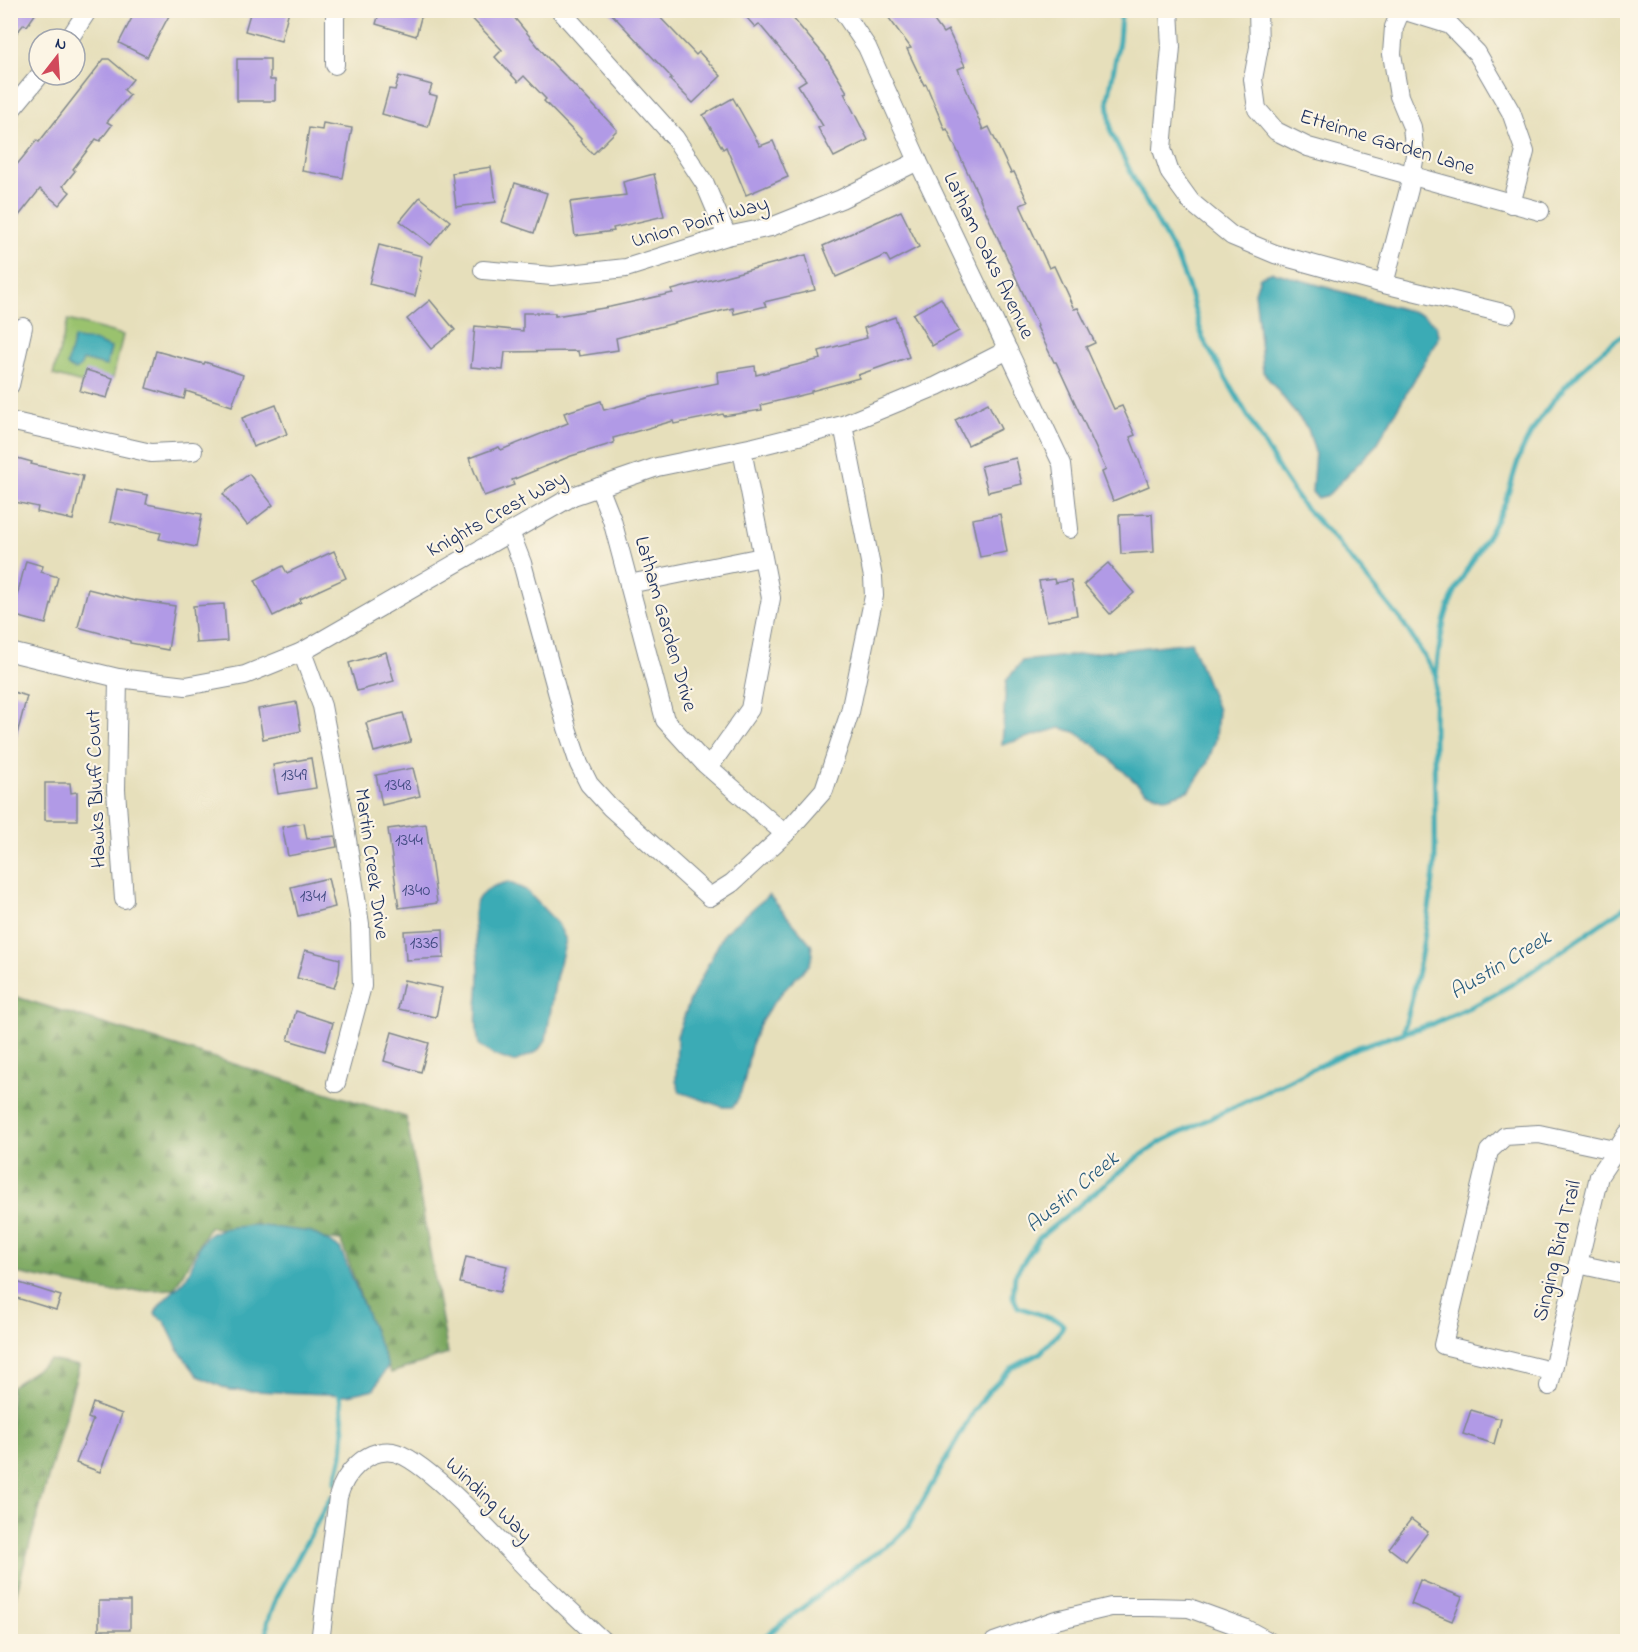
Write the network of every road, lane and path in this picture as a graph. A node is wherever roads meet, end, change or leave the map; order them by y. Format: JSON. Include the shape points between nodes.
{"nodes":[{"id":1,"x":88,"y":10,"type":"edge"},
{"id":2,"x":337,"y":10,"type":"edge"},
{"id":3,"x":560,"y":10,"type":"edge"},
{"id":4,"x":842,"y":10,"type":"edge"},
{"id":5,"x":1169,"y":10,"type":"edge"},
{"id":6,"x":1258,"y":10,"type":"edge"},
{"id":7,"x":1401,"y":10,"type":"edge"},
{"id":8,"x":77,"y":27,"type":"edge"},
{"id":9,"x":334,"y":65,"type":"dead end"},
{"id":10,"x":30,"y":87,"type":"edge"},
{"id":11,"x":10,"y":111,"type":"edge"},
{"id":12,"x":918,"y":160,"type":"junction"},
{"id":13,"x":1412,"y":176,"type":"junction"},
{"id":14,"x":1511,"y":204,"type":"junction"},
{"id":15,"x":1540,"y":211,"type":"dead end"},
{"id":16,"x":727,"y":236,"type":"junction"},
{"id":17,"x":483,"y":270,"type":"dead end"},
{"id":18,"x":1384,"y":284,"type":"junction"},
{"id":19,"x":1507,"y":314,"type":"dead end"},
{"id":20,"x":23,"y":327,"type":"dead end"},
{"id":21,"x":1008,"y":350,"type":"junction"},
{"id":22,"x":10,"y":385,"type":"edge"},
{"id":23,"x":10,"y":421,"type":"edge"},
{"id":24,"x":843,"y":425,"type":"junction"},
{"id":25,"x":741,"y":450,"type":"junction"},
{"id":26,"x":193,"y":451,"type":"dead end"},
{"id":27,"x":599,"y":487,"type":"junction"},
{"id":28,"x":1069,"y":529,"type":"dead end"},
{"id":29,"x":510,"y":532,"type":"junction"},
{"id":30,"x":762,"y":557,"type":"junction"},
{"id":31,"x":629,"y":584,"type":"junction"},
{"id":32,"x":10,"y":652,"type":"edge"},
{"id":33,"x":302,"y":652,"type":"junction"},
{"id":34,"x":118,"y":678,"type":"junction"},
{"id":35,"x":709,"y":767,"type":"junction"},
{"id":36,"x":785,"y":834,"type":"junction"},
{"id":37,"x":124,"y":899,"type":"dead end"},
{"id":38,"x":336,"y":1083,"type":"dead end"},
{"id":39,"x":1628,"y":1133,"type":"edge"},
{"id":40,"x":1622,"y":1151,"type":"edge"},
{"id":41,"x":1578,"y":1264,"type":"junction"},
{"id":42,"x":1628,"y":1275,"type":"edge"},
{"id":43,"x":320,"y":1641,"type":"edge"},
{"id":44,"x":604,"y":1641,"type":"edge"},
{"id":45,"x":994,"y":1641,"type":"edge"},
{"id":46,"x":1270,"y":1641,"type":"edge"}],
"edges":[{"from":1,"to":8,"type":"street"},
{"from":2,"to":9,"type":"street"},
{"from":3,"to":16,"type":"street","via":[[675,138],[705,184]]},
{"from":4,"to":12,"type":"street","name":"Latham Oaks Avenue","via":[[867,47]]},
{"from":5,"to":18,"type":"street","via":[[1171,47],[1162,149],[1170,173],[1191,202],[1232,236],[1275,254]]},
{"from":6,"to":13,"type":"street","name":"Etteinne Garden Lane","via":[[1259,47],[1253,79],[1257,109],[1276,131],[1308,147]]},
{"from":7,"to":13,"type":"street","via":[[1394,27],[1392,54],[1399,96],[1412,127]]},
{"from":7,"to":14,"type":"street","via":[[1450,25],[1477,53],[1511,112],[1525,152]]},
{"from":10,"to":11,"type":"street"},
{"from":12,"to":16,"type":"street","name":"Union Point Way","via":[[841,199],[771,227]]},
{"from":12,"to":21,"type":"street","name":"Latham Oaks Avenue"},
{"from":13,"to":14,"type":"street","name":"Etteinne Garden Lane"},
{"from":13,"to":18,"type":"street"},
{"from":14,"to":15,"type":"street","name":"Etteinne Garden Lane"},
{"from":16,"to":17,"type":"street","name":"Union Point Way","via":[[626,268],[552,276]]},
{"from":18,"to":19,"type":"street"},
{"from":20,"to":22,"type":"street"},
{"from":21,"to":24,"type":"street","name":"Knights Crest Way","via":[[937,386]]},
{"from":21,"to":28,"type":"street","name":"Latham Oaks Avenue","via":[[1062,464]]},
{"from":23,"to":26,"type":"street","via":[[151,453]]},
{"from":24,"to":25,"type":"street","name":"Knights Crest Way"},
{"from":24,"to":36,"type":"street","via":[[874,596],[850,712],[824,790]]},
{"from":25,"to":27,"type":"street","name":"Knights Crest Way","via":[[657,467]]},
{"from":25,"to":30,"type":"street"},
{"from":27,"to":29,"type":"street","name":"Knights Crest Way","via":[[573,496]]},
{"from":27,"to":31,"type":"street","name":"Latham Garden Drive"},
{"from":29,"to":33,"type":"street","name":"Knights Crest Way"},
{"from":29,"to":36,"type":"street","via":[[522,562],[567,728],[589,784],[710,897],[732,883]]},
{"from":30,"to":31,"type":"street"},
{"from":30,"to":35,"type":"street","via":[[771,598],[750,709]]},
{"from":31,"to":35,"type":"street","name":"Latham Garden Drive","via":[[665,720]]},
{"from":32,"to":34,"type":"street","name":"Knights Crest Way"},
{"from":33,"to":34,"type":"street","name":"Knights Crest Way","via":[[245,675],[186,686]]},
{"from":33,"to":38,"type":"street","name":"Martin Creek Drive","via":[[322,706],[360,924],[362,987]]},
{"from":34,"to":37,"type":"street","name":"Hawks Bluff Court","via":[[116,790]]},
{"from":35,"to":36,"type":"street","name":"Latham Garden Drive"},
{"from":39,"to":40,"type":"street","name":"Singing Bird Trail"},
{"from":40,"to":41,"type":"street","name":"Singing Bird Trail","via":[[1599,1176]]},
{"from":40,"to":41,"type":"street","name":"Singing Bird Trail","via":[[1539,1134],[1505,1136],[1489,1151],[1443,1345],[1550,1378]]},
{"from":41,"to":42,"type":"street"},
{"from":43,"to":44,"type":"street","name":"Winding Way","via":[[342,1484],[365,1459],[393,1452],[441,1482]]},
{"from":45,"to":46,"type":"street","via":[[1110,1607],[1189,1608]]}]}
